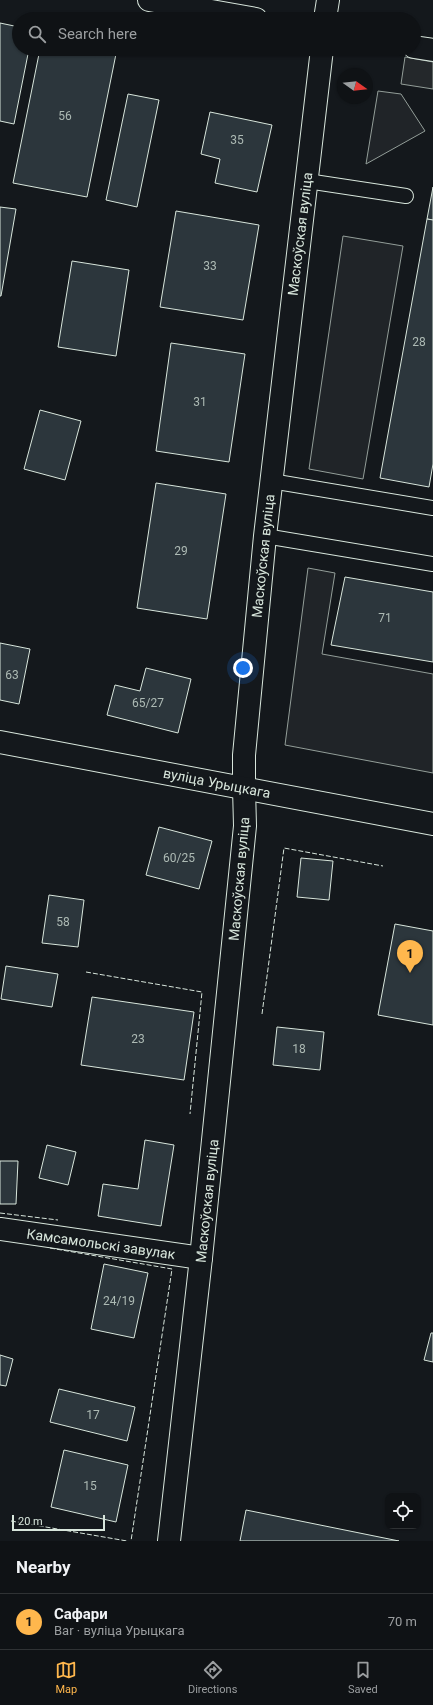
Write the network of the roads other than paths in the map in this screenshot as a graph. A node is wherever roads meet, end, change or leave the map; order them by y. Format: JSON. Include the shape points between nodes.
{"nodes":[{"id":1,"x":149,"y":0,"type":"edge"},
{"id":2,"x":328,"y":0,"type":"edge"},
{"id":3,"x":217,"y":12,"type":"edge"},
{"id":4,"x":326,"y":12,"type":"edge"},
{"id":5,"x":421,"y":48,"type":"edge"},
{"id":6,"x":433,"y":50,"type":"edge"},
{"id":7,"x":321,"y":56,"type":"edge"},
{"id":8,"x":307,"y":181,"type":"junction"},
{"id":9,"x":406,"y":196,"type":"dead end"},
{"id":10,"x":271,"y":481,"type":"junction"},
{"id":11,"x":433,"y":508,"type":"edge"},
{"id":12,"x":265,"y":536,"type":"junction"},
{"id":13,"x":433,"y":564,"type":"edge"},
{"id":14,"x":0,"y":742,"type":"edge"},
{"id":15,"x":244,"y":788,"type":"junction"},
{"id":16,"x":433,"y":824,"type":"edge"},
{"id":17,"x":0,"y":1229,"type":"edge"},
{"id":18,"x":201,"y":1258,"type":"junction"},
{"id":19,"x":170,"y":1541,"type":"edge"}],
"edges":[{"from":1,"to":3,"type":"street"},
{"from":2,"to":4,"type":"street"},
{"from":5,"to":6,"type":"street"},
{"from":7,"to":8,"type":"street","name":"Маскоўская вуліца"},
{"from":8,"to":9,"type":"lane"},
{"from":8,"to":10,"type":"street","name":"Маскоўская вуліца"},
{"from":10,"to":11,"type":"lane"},
{"from":10,"to":12,"type":"street","name":"Маскоўская вуліца"},
{"from":12,"to":13,"type":"lane"},
{"from":12,"to":15,"type":"street","name":"Маскоўская вуліца","via":[[244,755]]},
{"from":14,"to":15,"type":"street","name":"вуліца Урыцкага"},
{"from":15,"to":16,"type":"street","name":"вуліца Урыцкага"},
{"from":15,"to":18,"type":"street","name":"Маскоўская вуліца","via":[[244,834]]},
{"from":17,"to":18,"type":"street","name":"Камсамольскі завулак"},
{"from":18,"to":19,"type":"street","name":"Маскоўская вуліца"}]}
